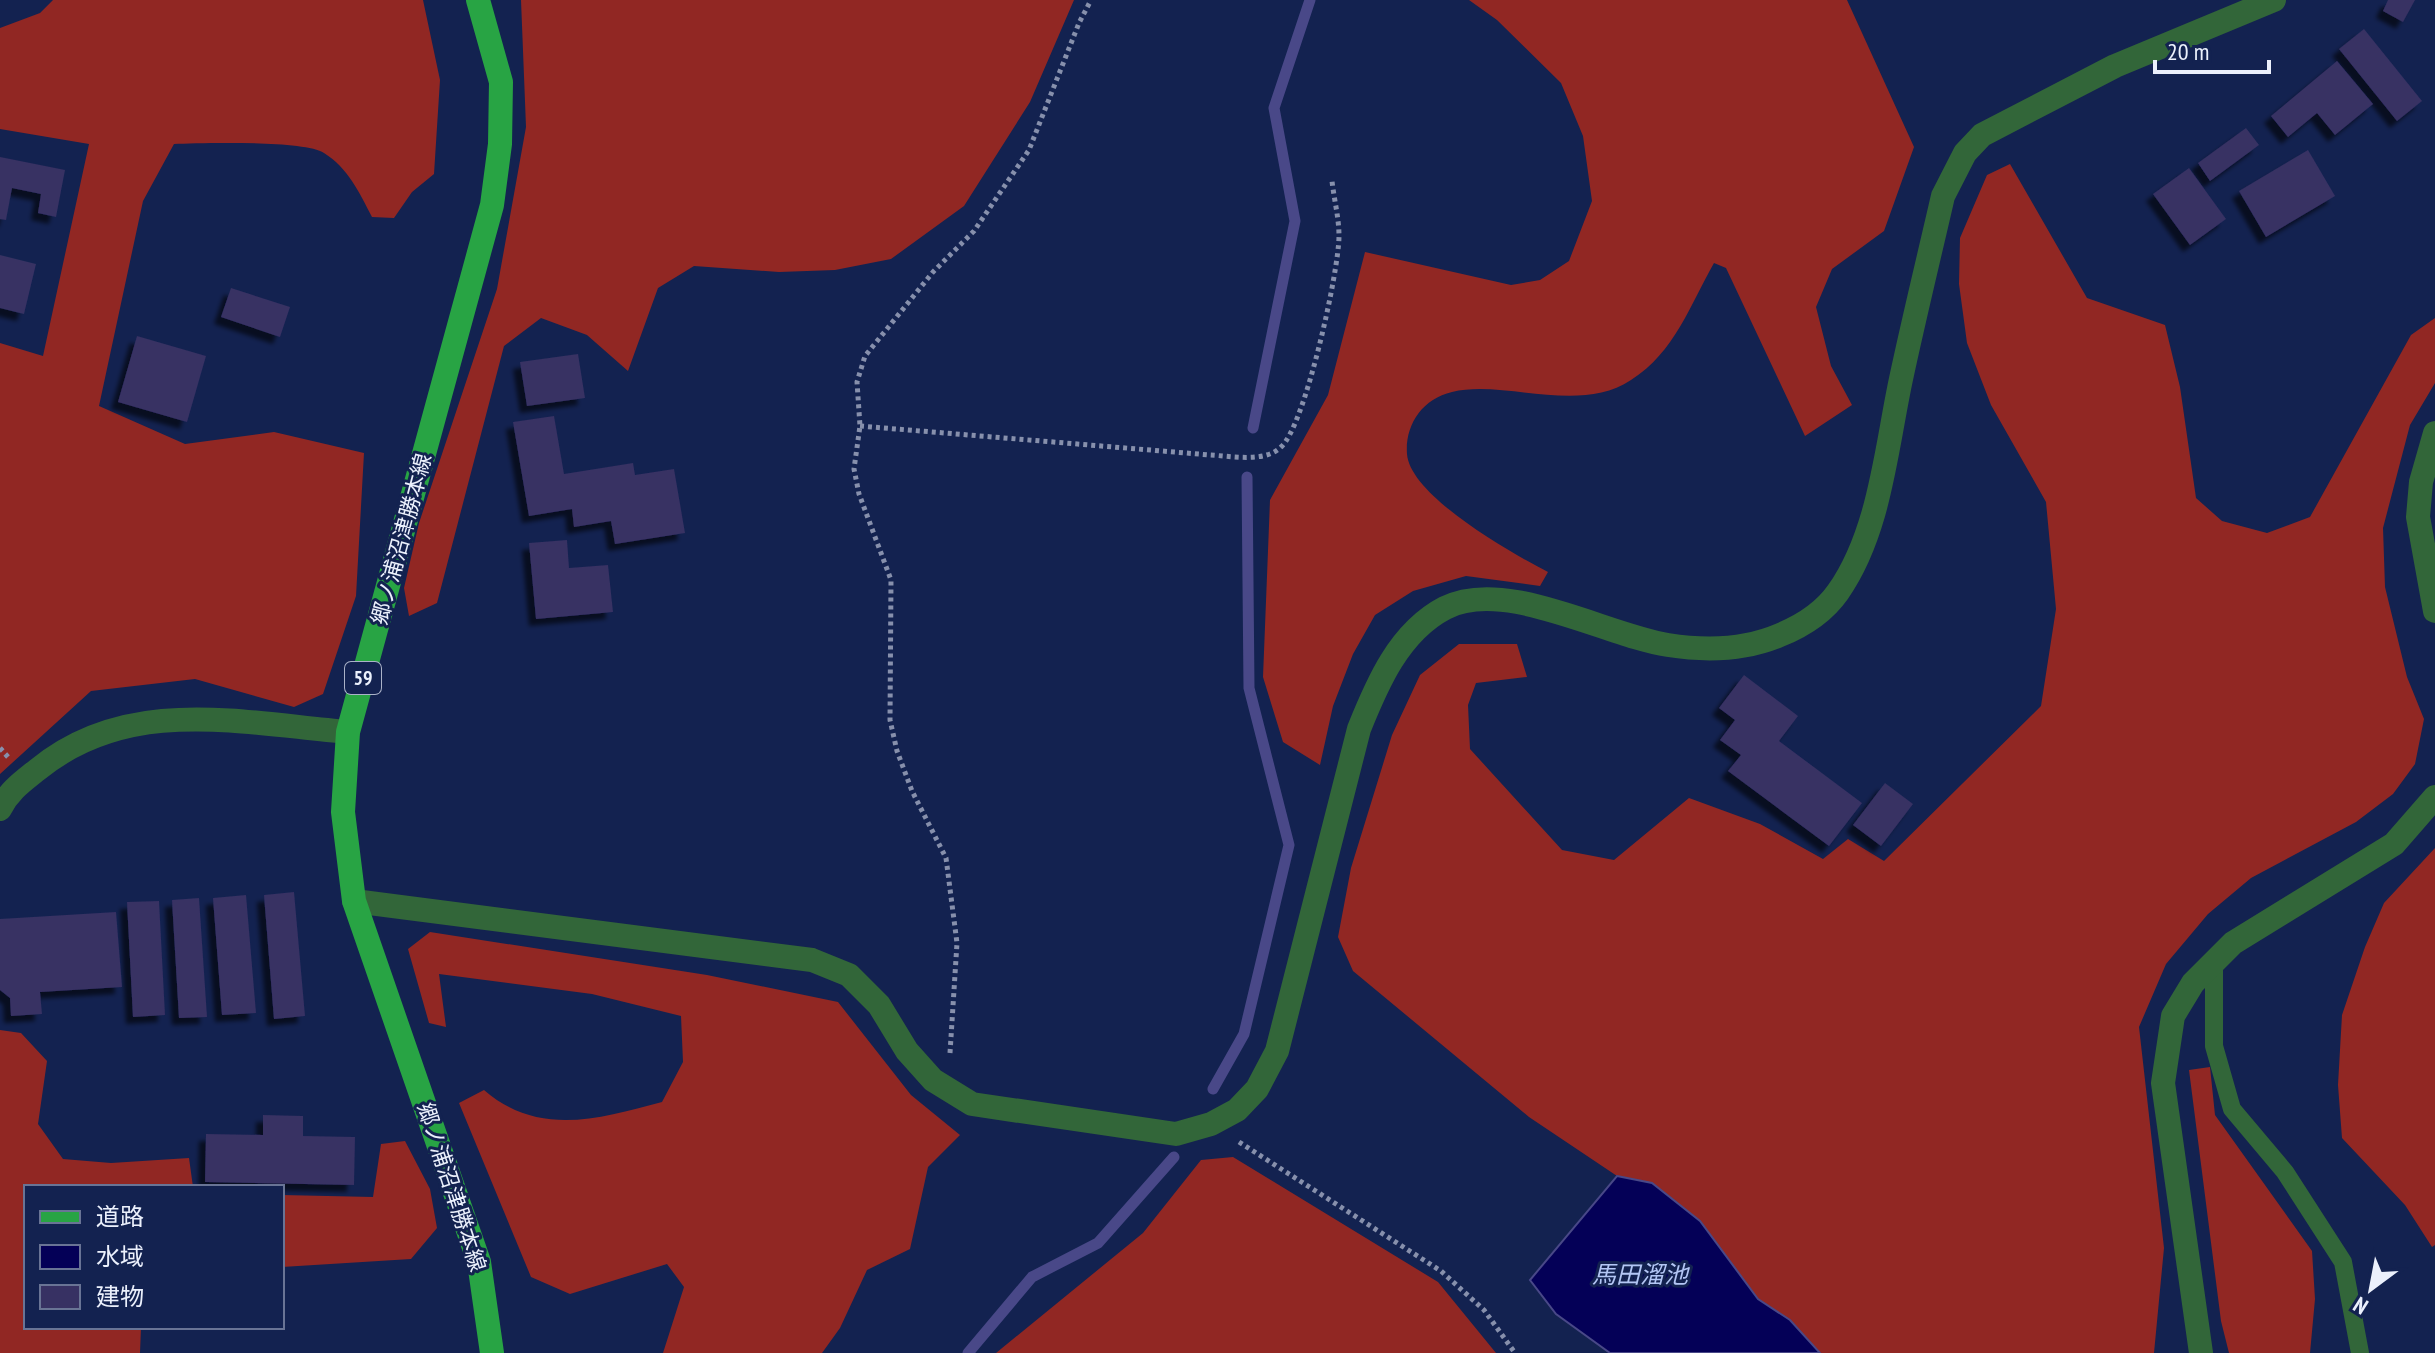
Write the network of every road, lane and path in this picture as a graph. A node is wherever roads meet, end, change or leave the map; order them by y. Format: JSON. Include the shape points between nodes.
{"nodes":[{"id":1,"x":478,"y":0,"type":"edge"},
{"id":2,"x":1091,"y":0,"type":"edge"},
{"id":3,"x":2274,"y":0,"type":"edge"},
{"id":4,"x":1332,"y":181,"type":"dead end"},
{"id":5,"x":860,"y":426,"type":"junction"},
{"id":6,"x":2435,"y":433,"type":"edge"},
{"id":7,"x":2435,"y":611,"type":"edge"},
{"id":8,"x":348,"y":732,"type":"junction"},
{"id":9,"x":2435,"y":797,"type":"edge"},
{"id":10,"x":0,"y":809,"type":"edge"},
{"id":11,"x":354,"y":901,"type":"junction"},
{"id":12,"x":2214,"y":961,"type":"junction"},
{"id":13,"x":948,"y":1090,"type":"junction"},
{"id":14,"x":1211,"y":1124,"type":"junction"},
{"id":15,"x":492,"y":1353,"type":"edge"},
{"id":16,"x":1515,"y":1353,"type":"edge"},
{"id":17,"x":2201,"y":1353,"type":"edge"},
{"id":18,"x":2360,"y":1353,"type":"edge"}],
"edges":[{"from":1,"to":8,"type":"main road","name":"郷ノ浦沼津勝本線","number":"59","via":[[501,82],[492,205]]},
{"from":2,"to":5,"type":"path","via":[[1029,150],[974,231],[865,356],[857,382]]},
{"from":3,"to":14,"type":"street","via":[[2036,105],[1982,135],[1965,153],[1943,196],[1872,514],[1837,593],[1814,617],[1756,645],[1720,649],[1666,645],[1553,609],[1491,599],[1446,607],[1403,643],[1359,729],[1277,1051],[1257,1089],[1237,1110]]},
{"from":4,"to":5,"type":"path","via":[[1339,236],[1301,416],[1282,447],[1267,456]]},
{"from":5,"to":13,"type":"path","via":[[854,469],[859,494],[891,580],[892,730],[912,791],[946,858],[957,943]]},
{"from":6,"to":7,"type":"street","via":[[2421,482],[2418,517]]},
{"from":8,"to":10,"type":"street","via":[[188,718],[142,721],[55,755],[7,794]]},
{"from":8,"to":11,"type":"main road","name":"郷ノ浦沼津勝本線","number":"59","via":[[343,812]]},
{"from":9,"to":12,"type":"street","via":[[2394,844],[2233,943]]},
{"from":11,"to":13,"type":"street","via":[[812,960],[849,975],[879,1005],[907,1051]]},
{"from":11,"to":15,"type":"main road","name":"郷ノ浦沼津勝本線","number":"59","via":[[479,1262]]},
{"from":12,"to":17,"type":"street","via":[[2173,1016],[2163,1083]]},
{"from":12,"to":18,"type":"lane","via":[[2214,1046],[2232,1109],[2285,1172],[2343,1262]]},
{"from":13,"to":14,"type":"street","via":[[972,1104],[1121,1128],[1176,1134]]},
{"from":14,"to":16,"type":"path","via":[[1441,1271],[1484,1310]]}]}
